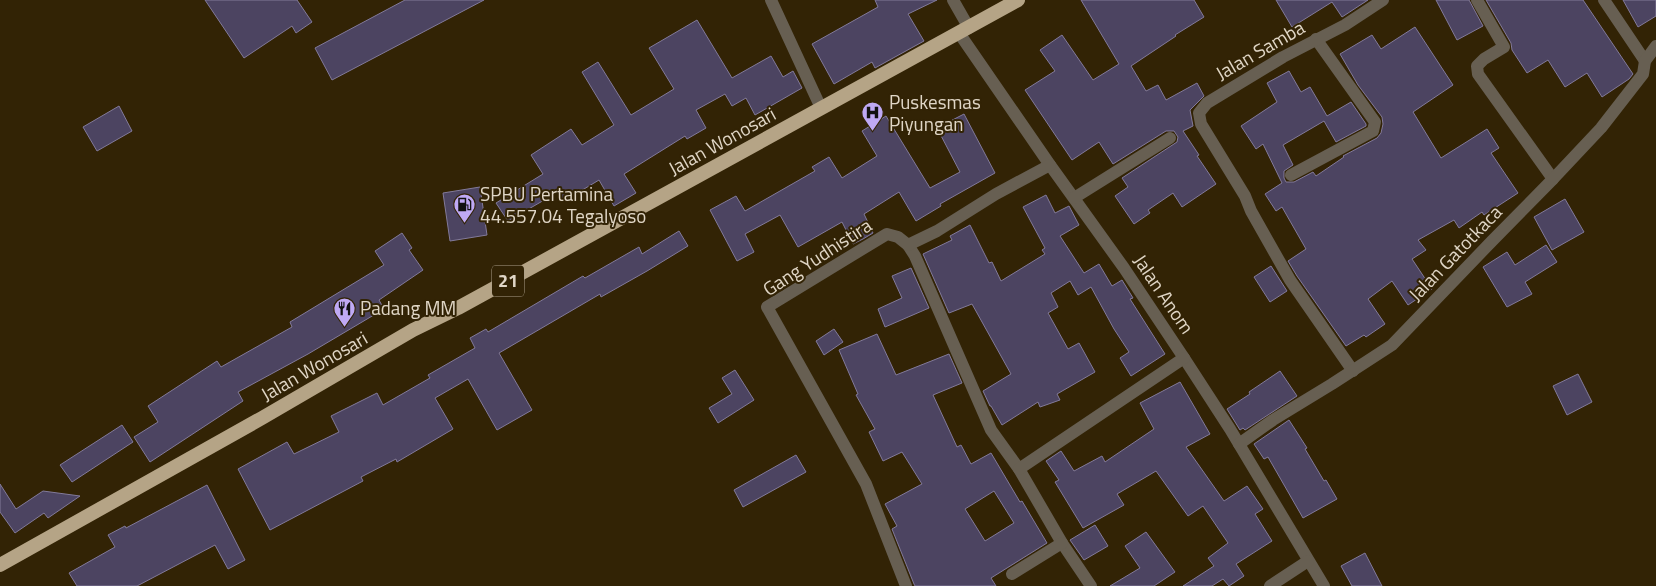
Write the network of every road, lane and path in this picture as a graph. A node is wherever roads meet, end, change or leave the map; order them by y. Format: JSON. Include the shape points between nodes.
{"nodes":[{"id":1,"x":771,"y":0,"type":"edge"},
{"id":2,"x":953,"y":0,"type":"edge"},
{"id":3,"x":1018,"y":0,"type":"edge"},
{"id":4,"x":1383,"y":0,"type":"edge"},
{"id":5,"x":1477,"y":0,"type":"edge"},
{"id":6,"x":1604,"y":0,"type":"edge"},
{"id":7,"x":964,"y":30,"type":"junction"},
{"id":8,"x":1316,"y":39,"type":"junction"},
{"id":9,"x":1656,"y":46,"type":"edge"},
{"id":10,"x":1645,"y":61,"type":"junction"},
{"id":11,"x":821,"y":108,"type":"junction"},
{"id":12,"x":1170,"y":138,"type":"dead end"},
{"id":13,"x":1050,"y":165,"type":"junction"},
{"id":14,"x":1290,"y":175,"type":"dead end"},
{"id":15,"x":1553,"y":180,"type":"junction"},
{"id":16,"x":1074,"y":198,"type":"junction"},
{"id":17,"x":908,"y":245,"type":"junction"},
{"id":18,"x":1184,"y":358,"type":"junction"},
{"id":19,"x":1353,"y":371,"type":"junction"},
{"id":20,"x":1239,"y":444,"type":"junction"},
{"id":21,"x":1019,"y":468,"type":"junction"},
{"id":22,"x":1062,"y":543,"type":"junction"},
{"id":23,"x":1308,"y":561,"type":"junction"},
{"id":24,"x":0,"y":565,"type":"edge"},
{"id":25,"x":1012,"y":574,"type":"dead end"},
{"id":26,"x":906,"y":586,"type":"edge"},
{"id":27,"x":1091,"y":586,"type":"edge"},
{"id":28,"x":1270,"y":586,"type":"edge"},
{"id":29,"x":1324,"y":586,"type":"edge"}],
"edges":[{"from":1,"to":11,"type":"street"},
{"from":2,"to":7,"type":"street","name":"Jalan Anom"},
{"from":3,"to":7,"type":"highway","name":"Jalan Wonosari","number":"21"},
{"from":4,"to":8,"type":"street","name":"Jalan Samba"},
{"from":5,"to":15,"type":"street","via":[[1504,47],[1477,66],[1478,74]]},
{"from":6,"to":10,"type":"street"},
{"from":7,"to":11,"type":"highway","name":"Jalan Wonosari","number":"21"},
{"from":7,"to":13,"type":"street","name":"Jalan Anom"},
{"from":8,"to":14,"type":"street","via":[[1375,122],[1375,127]]},
{"from":8,"to":19,"type":"street","name":"Jalan Samba","via":[[1207,103],[1199,113],[1201,124],[1245,196],[1290,280]]},
{"from":9,"to":10,"type":"street","name":"Jalan Gatotkaca"},
{"from":10,"to":15,"type":"street","name":"Jalan Gatotkaca","via":[[1643,74]]},
{"from":11,"to":24,"type":"highway","name":"Jalan Wonosari","number":"21","via":[[413,330]]},
{"from":12,"to":16,"type":"street"},
{"from":13,"to":16,"type":"street","name":"Jalan Anom"},
{"from":13,"to":17,"type":"street"},
{"from":15,"to":19,"type":"street","name":"Jalan Gatotkaca","via":[[1392,345]]},
{"from":16,"to":18,"type":"street","name":"Jalan Anom"},
{"from":17,"to":21,"type":"street","via":[[991,430]]},
{"from":17,"to":26,"type":"street","name":"Gang Yudhistira","via":[[887,234],[767,307],[863,477]]},
{"from":18,"to":20,"type":"street","name":"Jalan Anom"},
{"from":18,"to":21,"type":"street"},
{"from":19,"to":20,"type":"street","name":"Jalan Gatotkaca"},
{"from":20,"to":23,"type":"street","name":"Jalan Anom"},
{"from":21,"to":22,"type":"street"},
{"from":22,"to":25,"type":"street"},
{"from":22,"to":27,"type":"street"},
{"from":23,"to":28,"type":"street"},
{"from":23,"to":29,"type":"street","name":"Jalan Anom"}]}
